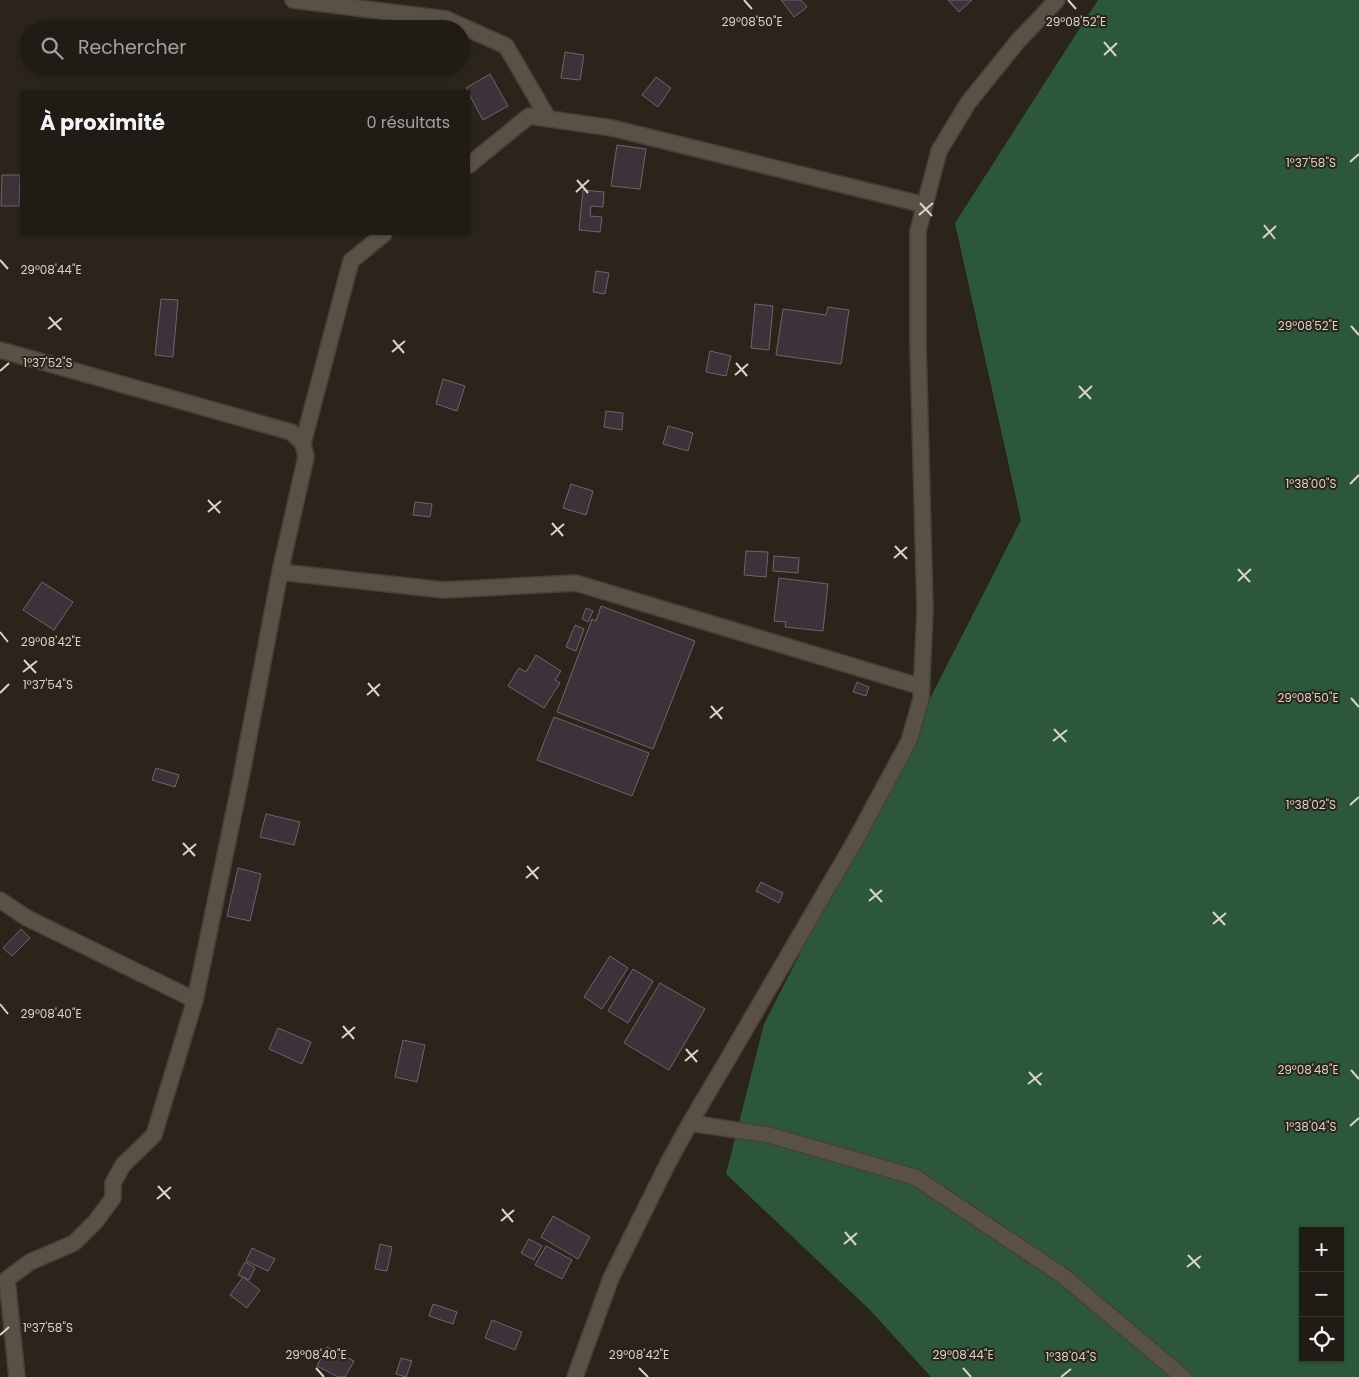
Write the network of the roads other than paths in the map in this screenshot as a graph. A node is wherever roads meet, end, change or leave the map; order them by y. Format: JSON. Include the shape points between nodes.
{"nodes":[{"id":1,"x":293,"y":0,"type":"edge"},
{"id":2,"x":1057,"y":0,"type":"edge"},
{"id":3,"x":448,"y":20,"type":"edge"},
{"id":4,"x":470,"y":30,"type":"edge"},
{"id":5,"x":548,"y":118,"type":"junction"},
{"id":6,"x":470,"y":164,"type":"edge"},
{"id":7,"x":925,"y":205,"type":"junction"},
{"id":8,"x":383,"y":235,"type":"edge"},
{"id":9,"x":0,"y":350,"type":"edge"},
{"id":10,"x":303,"y":443,"type":"junction"},
{"id":11,"x":280,"y":572,"type":"junction"},
{"id":12,"x":922,"y":687,"type":"junction"},
{"id":13,"x":0,"y":900,"type":"edge"},
{"id":14,"x":195,"y":1000,"type":"junction"},
{"id":15,"x":690,"y":1123,"type":"junction"},
{"id":16,"x":17,"y":1377,"type":"edge"},
{"id":17,"x":575,"y":1377,"type":"edge"},
{"id":18,"x":1183,"y":1377,"type":"edge"}],
"edges":[{"from":1,"to":3,"type":"street"},
{"from":2,"to":7,"type":"street","via":[[1018,41],[968,103],[939,151]]},
{"from":4,"to":5,"type":"street","via":[[506,46]]},
{"from":5,"to":6,"type":"street","via":[[529,116]]},
{"from":5,"to":7,"type":"street","via":[[612,128]]},
{"from":7,"to":12,"type":"street","via":[[918,231],[925,610]]},
{"from":8,"to":10,"type":"street","via":[[351,261]]},
{"from":9,"to":10,"type":"street","via":[[291,432]]},
{"from":10,"to":11,"type":"street","via":[[306,457]]},
{"from":11,"to":12,"type":"street","via":[[443,590],[576,583]]},
{"from":11,"to":14,"type":"street"},
{"from":12,"to":15,"type":"street","via":[[909,741],[845,858]]},
{"from":13,"to":14,"type":"street","via":[[27,918]]},
{"from":14,"to":16,"type":"street","via":[[154,1135],[122,1165],[113,1183],[113,1198],[74,1243],[30,1262],[7,1279]]},
{"from":15,"to":17,"type":"street","via":[[611,1278]]},
{"from":15,"to":18,"type":"street","via":[[769,1135],[915,1177],[1062,1275]]}]}
